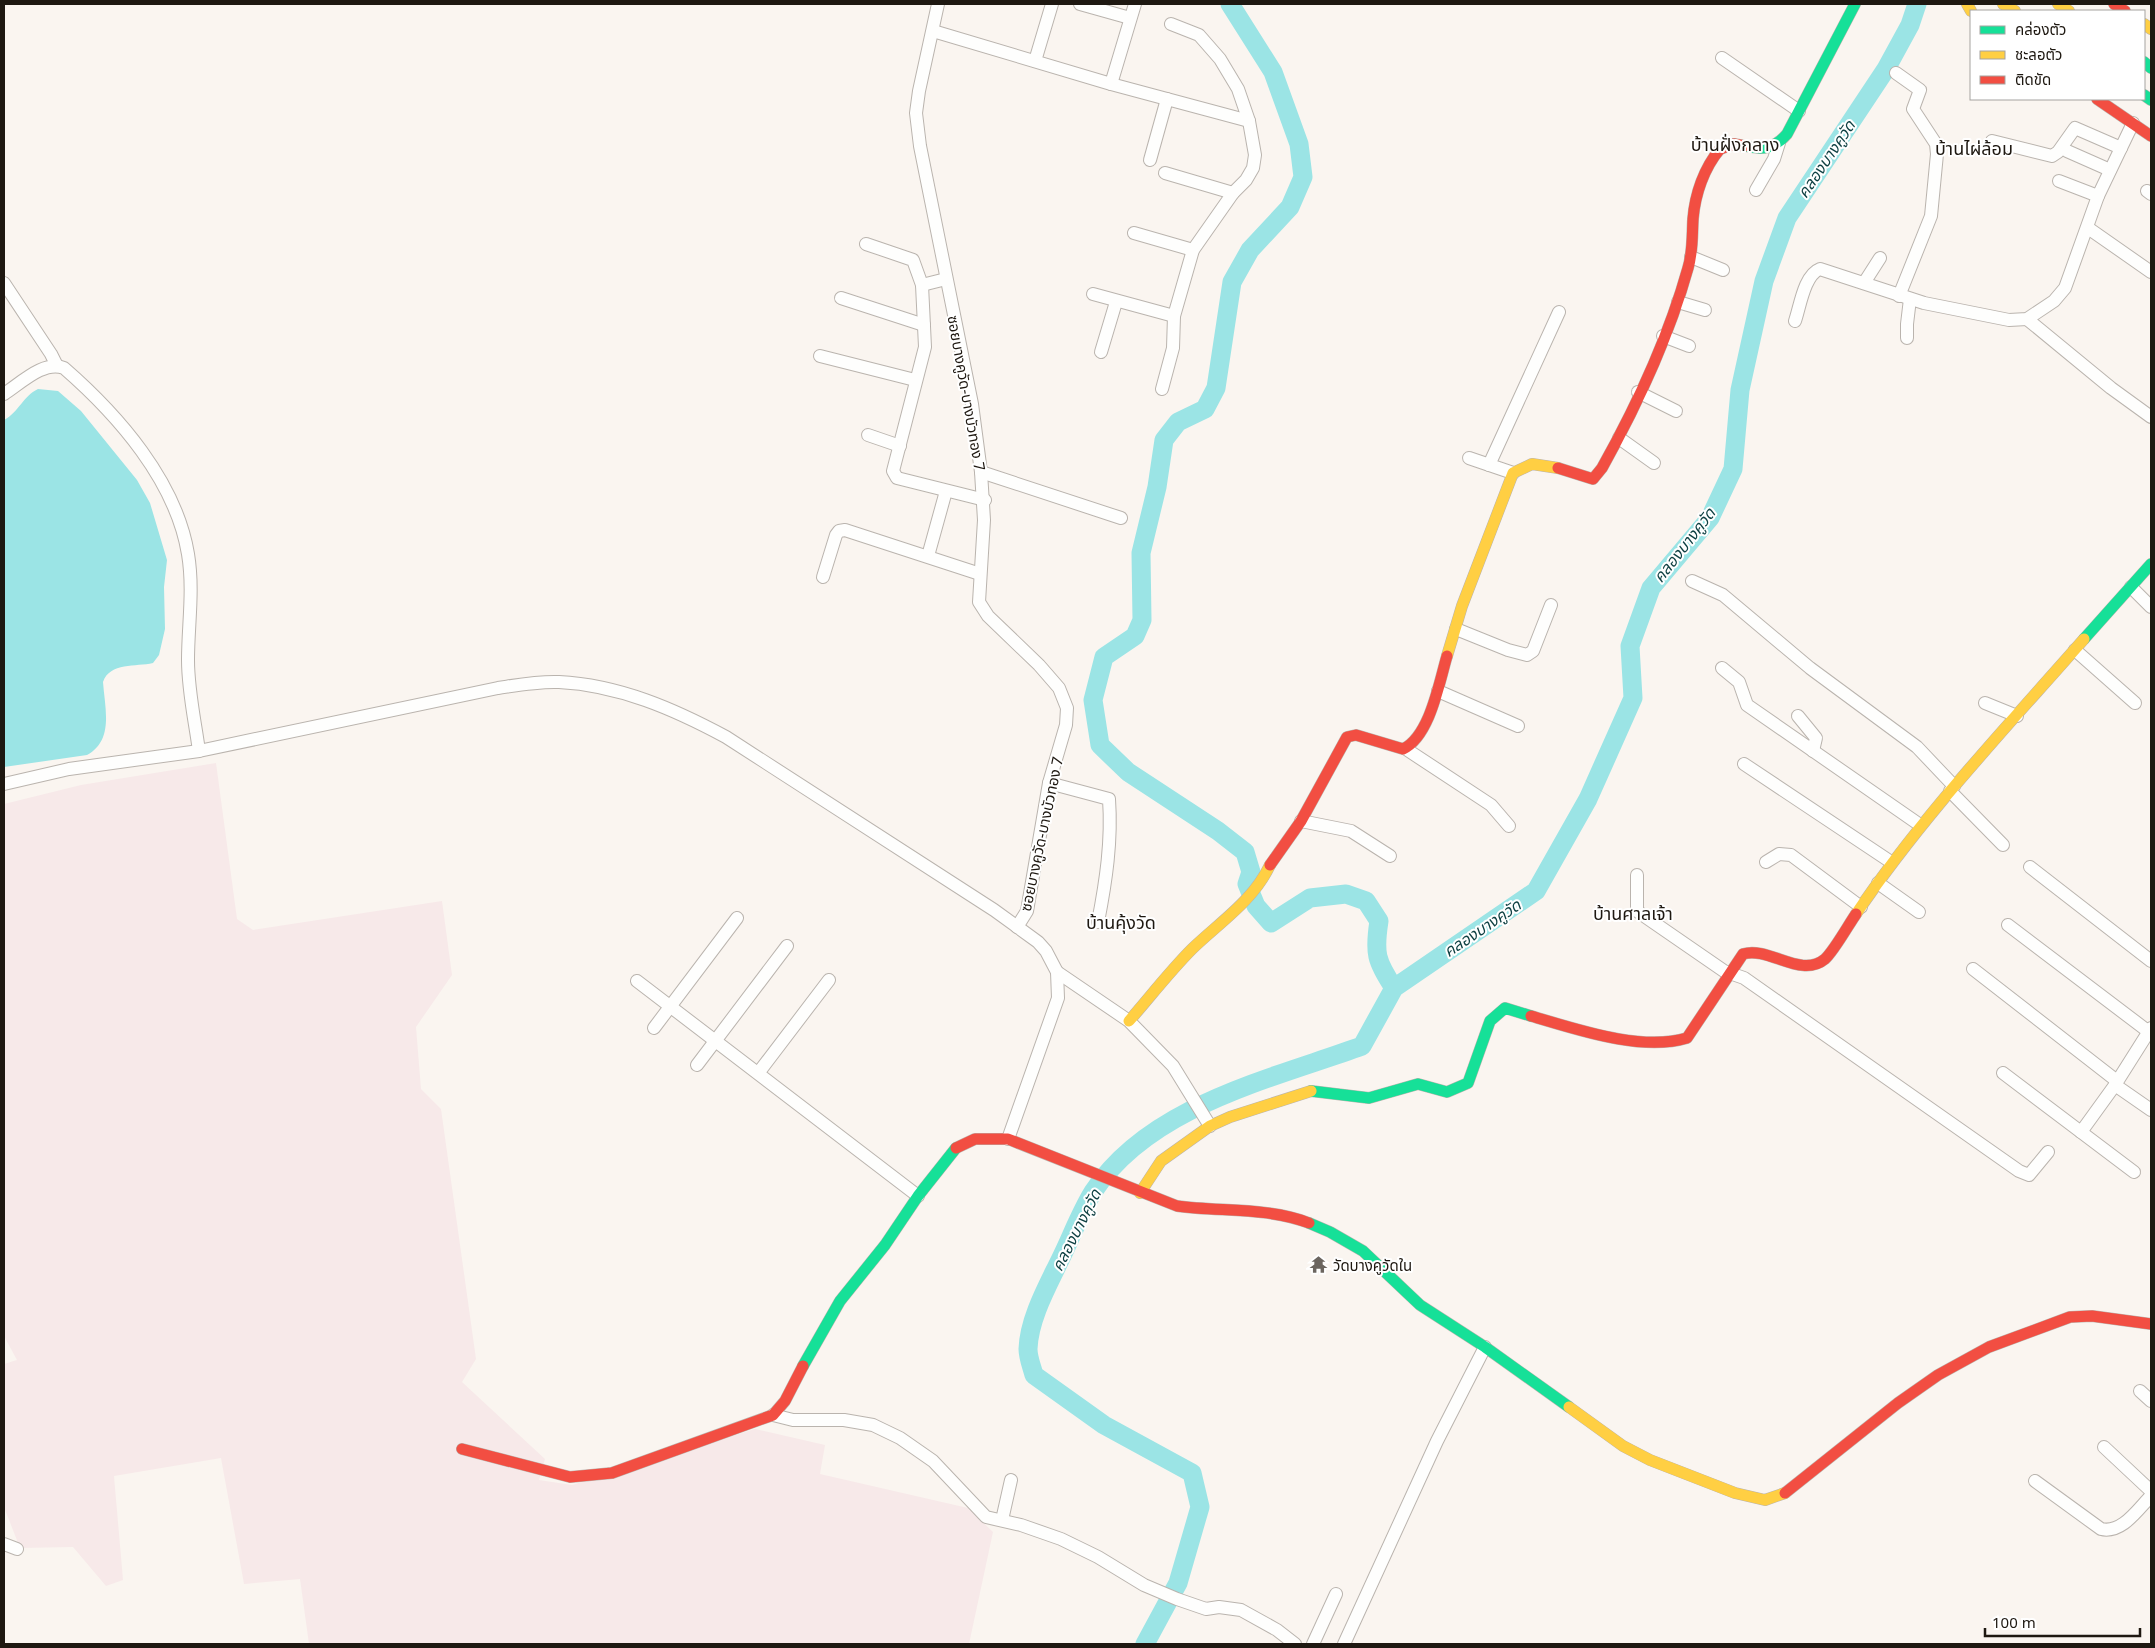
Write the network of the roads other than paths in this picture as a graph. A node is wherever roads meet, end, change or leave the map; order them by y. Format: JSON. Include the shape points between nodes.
{"nodes":[{"id":1,"x":938,"y":4,"type":"edge"},
{"id":2,"x":1052,"y":4,"type":"edge"},
{"id":3,"x":1080,"y":4,"type":"edge"},
{"id":4,"x":1135,"y":4,"type":"edge"},
{"id":5,"x":1854,"y":4,"type":"edge"},
{"id":6,"x":1130,"y":18,"type":"junction"},
{"id":7,"x":1171,"y":24,"type":"dead end"},
{"id":8,"x":933,"y":31,"type":"junction"},
{"id":9,"x":1722,"y":58,"type":"dead end"},
{"id":10,"x":1034,"y":61,"type":"junction"},
{"id":11,"x":1896,"y":74,"type":"dead end"},
{"id":12,"x":1111,"y":84,"type":"junction"},
{"id":13,"x":1167,"y":99,"type":"junction"},
{"id":14,"x":2098,"y":100,"type":"edge"},
{"id":15,"x":1799,"y":111,"type":"junction"},
{"id":16,"x":1249,"y":121,"type":"junction"},
{"id":17,"x":2133,"y":123,"type":"junction"},
{"id":18,"x":2151,"y":136,"type":"edge"},
{"id":19,"x":1992,"y":141,"type":"dead end"},
{"id":20,"x":1779,"y":143,"type":"junction"},
{"id":21,"x":2121,"y":148,"type":"junction"},
{"id":22,"x":2067,"y":151,"type":"dead end"},
{"id":23,"x":1150,"y":160,"type":"dead end"},
{"id":24,"x":2110,"y":170,"type":"junction"},
{"id":25,"x":1165,"y":173,"type":"dead end"},
{"id":26,"x":2059,"y":180,"type":"dead end"},
{"id":27,"x":1756,"y":190,"type":"dead end"},
{"id":28,"x":1233,"y":193,"type":"junction"},
{"id":29,"x":2098,"y":196,"type":"junction"},
{"id":30,"x":2088,"y":228,"type":"junction"},
{"id":31,"x":1134,"y":233,"type":"dead end"},
{"id":32,"x":866,"y":244,"type":"dead end"},
{"id":33,"x":1193,"y":250,"type":"junction"},
{"id":34,"x":1691,"y":257,"type":"junction"},
{"id":35,"x":1880,"y":258,"type":"dead end"},
{"id":36,"x":1723,"y":270,"type":"dead end"},
{"id":37,"x":2151,"y":272,"type":"edge"},
{"id":38,"x":946,"y":279,"type":"junction"},
{"id":39,"x":4,"y":283,"type":"edge"},
{"id":40,"x":1864,"y":283,"type":"junction"},
{"id":41,"x":922,"y":285,"type":"junction"},
{"id":42,"x":1093,"y":294,"type":"dead end"},
{"id":43,"x":1905,"y":297,"type":"junction"},
{"id":44,"x":841,"y":298,"type":"dead end"},
{"id":45,"x":1116,"y":302,"type":"junction"},
{"id":46,"x":1678,"y":302,"type":"junction"},
{"id":47,"x":1705,"y":310,"type":"dead end"},
{"id":48,"x":1559,"y":312,"type":"dead end"},
{"id":49,"x":1174,"y":316,"type":"junction"},
{"id":50,"x":2027,"y":319,"type":"junction"},
{"id":51,"x":1795,"y":322,"type":"dead end"},
{"id":52,"x":924,"y":325,"type":"junction"},
{"id":53,"x":1663,"y":336,"type":"junction"},
{"id":54,"x":1907,"y":338,"type":"dead end"},
{"id":55,"x":1689,"y":346,"type":"dead end"},
{"id":56,"x":1101,"y":352,"type":"dead end"},
{"id":57,"x":820,"y":356,"type":"dead end"},
{"id":58,"x":56,"y":364,"type":"junction"},
{"id":59,"x":915,"y":380,"type":"junction"},
{"id":60,"x":1162,"y":389,"type":"dead end"},
{"id":61,"x":1638,"y":392,"type":"junction"},
{"id":62,"x":4,"y":394,"type":"edge"},
{"id":63,"x":1676,"y":411,"type":"dead end"},
{"id":64,"x":2151,"y":417,"type":"edge"},
{"id":65,"x":868,"y":436,"type":"dead end"},
{"id":66,"x":1619,"y":438,"type":"junction"},
{"id":67,"x":900,"y":446,"type":"junction"},
{"id":68,"x":1469,"y":458,"type":"dead end"},
{"id":69,"x":1654,"y":463,"type":"dead end"},
{"id":70,"x":1489,"y":466,"type":"junction"},
{"id":71,"x":981,"y":472,"type":"junction"},
{"id":72,"x":1514,"y":473,"type":"junction"},
{"id":73,"x":946,"y":490,"type":"junction"},
{"id":74,"x":985,"y":500,"type":"junction"},
{"id":75,"x":1120,"y":518,"type":"dead end"},
{"id":76,"x":928,"y":556,"type":"junction"},
{"id":77,"x":2151,"y":564,"type":"edge"},
{"id":78,"x":980,"y":574,"type":"junction"},
{"id":79,"x":822,"y":577,"type":"dead end"},
{"id":80,"x":1692,"y":581,"type":"dead end"},
{"id":81,"x":2130,"y":587,"type":"junction"},
{"id":82,"x":1551,"y":605,"type":"dead end"},
{"id":83,"x":2151,"y":607,"type":"edge"},
{"id":84,"x":1456,"y":629,"type":"junction"},
{"id":85,"x":2075,"y":650,"type":"junction"},
{"id":86,"x":1722,"y":668,"type":"dead end"},
{"id":87,"x":1438,"y":691,"type":"junction"},
{"id":88,"x":1986,"y":703,"type":"dead end"},
{"id":89,"x":2135,"y":703,"type":"dead end"},
{"id":90,"x":1798,"y":716,"type":"dead end"},
{"id":91,"x":2017,"y":716,"type":"junction"},
{"id":92,"x":1518,"y":726,"type":"dead end"},
{"id":93,"x":1406,"y":749,"type":"junction"},
{"id":94,"x":199,"y":751,"type":"junction"},
{"id":95,"x":1813,"y":751,"type":"junction"},
{"id":96,"x":1744,"y":764,"type":"dead end"},
{"id":97,"x":1049,"y":783,"type":"junction"},
{"id":98,"x":4,"y":784,"type":"edge"},
{"id":99,"x":1952,"y":789,"type":"junction"},
{"id":100,"x":1301,"y":821,"type":"junction"},
{"id":101,"x":1920,"y":825,"type":"junction"},
{"id":102,"x":1509,"y":826,"type":"dead end"},
{"id":103,"x":2003,"y":845,"type":"dead end"},
{"id":104,"x":1390,"y":856,"type":"dead end"},
{"id":105,"x":1766,"y":862,"type":"dead end"},
{"id":106,"x":1892,"y":862,"type":"junction"},
{"id":107,"x":2030,"y":867,"type":"dead end"},
{"id":108,"x":1637,"y":875,"type":"dead end"},
{"id":109,"x":1878,"y":883,"type":"junction"},
{"id":110,"x":1861,"y":907,"type":"junction"},
{"id":111,"x":1919,"y":912,"type":"dead end"},
{"id":112,"x":737,"y":918,"type":"dead end"},
{"id":113,"x":1098,"y":922,"type":"dead end"},
{"id":114,"x":2008,"y":926,"type":"dead end"},
{"id":115,"x":1017,"y":927,"type":"junction"},
{"id":116,"x":787,"y":946,"type":"dead end"},
{"id":117,"x":2151,"y":961,"type":"edge"},
{"id":118,"x":1973,"y":970,"type":"dead end"},
{"id":119,"x":1731,"y":971,"type":"junction"},
{"id":120,"x":1057,"y":972,"type":"junction"},
{"id":121,"x":829,"y":980,"type":"dead end"},
{"id":122,"x":637,"y":981,"type":"dead end"},
{"id":123,"x":671,"y":1006,"type":"junction"},
{"id":124,"x":1129,"y":1021,"type":"junction"},
{"id":125,"x":654,"y":1028,"type":"dead end"},
{"id":126,"x":2149,"y":1034,"type":"edge"},
{"id":127,"x":716,"y":1040,"type":"junction"},
{"id":128,"x":697,"y":1065,"type":"dead end"},
{"id":129,"x":759,"y":1072,"type":"junction"},
{"id":130,"x":2003,"y":1073,"type":"dead end"},
{"id":131,"x":2116,"y":1083,"type":"junction"},
{"id":132,"x":2151,"y":1110,"type":"edge"},
{"id":133,"x":1208,"y":1123,"type":"junction"},
{"id":134,"x":2082,"y":1132,"type":"junction"},
{"id":135,"x":1008,"y":1139,"type":"junction"},
{"id":136,"x":2048,"y":1152,"type":"dead end"},
{"id":137,"x":2134,"y":1172,"type":"dead end"},
{"id":138,"x":1140,"y":1193,"type":"junction"},
{"id":139,"x":918,"y":1196,"type":"junction"},
{"id":140,"x":2151,"y":1324,"type":"edge"},
{"id":141,"x":1486,"y":1347,"type":"junction"},
{"id":142,"x":2140,"y":1391,"type":"dead end"},
{"id":143,"x":2151,"y":1402,"type":"edge"},
{"id":144,"x":773,"y":1415,"type":"junction"},
{"id":145,"x":2104,"y":1447,"type":"dead end"},
{"id":146,"x":462,"y":1449,"type":"dead end"},
{"id":147,"x":1011,"y":1480,"type":"dead end"},
{"id":148,"x":2035,"y":1481,"type":"dead end"},
{"id":149,"x":2151,"y":1491,"type":"edge"},
{"id":150,"x":2151,"y":1496,"type":"edge"},
{"id":151,"x":1002,"y":1520,"type":"junction"},
{"id":152,"x":4,"y":1544,"type":"edge"},
{"id":153,"x":16,"y":1549,"type":"dead end"},
{"id":154,"x":1336,"y":1594,"type":"dead end"},
{"id":155,"x":1295,"y":1644,"type":"edge"},
{"id":156,"x":1313,"y":1644,"type":"edge"},
{"id":157,"x":1344,"y":1644,"type":"edge"}],
"edges":[{"from":1,"to":8,"type":"street","name":"ซอยบางคูวัด-บางบัวทอง 7"},
{"from":2,"to":10,"type":"street"},
{"from":3,"to":6,"type":"street"},
{"from":4,"to":6,"type":"street"},
{"from":5,"to":15,"type":"street"},
{"from":6,"to":12,"type":"street"},
{"from":7,"to":16,"type":"street","via":[[1199,35],[1208,43],[1238,89]]},
{"from":8,"to":10,"type":"street"},
{"from":8,"to":38,"type":"street","name":"ซอยบางคูวัด-บางบัวทอง 7","via":[[918,91],[916,113]]},
{"from":9,"to":15,"type":"street"},
{"from":10,"to":12,"type":"street"},
{"from":11,"to":43,"type":"street","via":[[1920,90],[1913,109],[1932,137],[1937,154],[1931,216]]},
{"from":12,"to":13,"type":"street"},
{"from":13,"to":16,"type":"street"},
{"from":13,"to":23,"type":"street"},
{"from":14,"to":17,"type":"street"},
{"from":15,"to":20,"type":"street"},
{"from":16,"to":28,"type":"street","via":[[1255,155],[1253,168]]},
{"from":17,"to":18,"type":"street"},
{"from":17,"to":21,"type":"street"},
{"from":19,"to":21,"type":"street","via":[[2052,156],[2075,128]]},
{"from":20,"to":27,"type":"street","via":[[1774,159]]},
{"from":20,"to":34,"type":"street","via":[[1766,148],[1730,144],[1719,149],[1698,193]]},
{"from":21,"to":24,"type":"street"},
{"from":22,"to":24,"type":"street"},
{"from":24,"to":29,"type":"street"},
{"from":25,"to":28,"type":"street"},
{"from":26,"to":29,"type":"street"},
{"from":28,"to":33,"type":"street"},
{"from":29,"to":30,"type":"street"},
{"from":30,"to":37,"type":"street"},
{"from":30,"to":50,"type":"street","via":[[2065,288],[2048,306]]},
{"from":31,"to":33,"type":"street"},
{"from":32,"to":41,"type":"street","via":[[912,260]]},
{"from":33,"to":49,"type":"street"},
{"from":34,"to":36,"type":"street"},
{"from":34,"to":46,"type":"street"},
{"from":35,"to":40,"type":"street"},
{"from":38,"to":41,"type":"street"},
{"from":38,"to":71,"type":"street","name":"ซอยบางคูวัด-บางบัวทอง 7","via":[[972,404]]},
{"from":39,"to":58,"type":"street"},
{"from":40,"to":43,"type":"street"},
{"from":40,"to":51,"type":"street","via":[[1817,270],[1808,280]]},
{"from":41,"to":52,"type":"street"},
{"from":42,"to":45,"type":"street"},
{"from":43,"to":50,"type":"street","via":[[2009,320]]},
{"from":43,"to":54,"type":"street"},
{"from":44,"to":52,"type":"street"},
{"from":45,"to":49,"type":"street"},
{"from":45,"to":56,"type":"street"},
{"from":46,"to":47,"type":"street"},
{"from":46,"to":53,"type":"street"},
{"from":48,"to":70,"type":"street"},
{"from":49,"to":60,"type":"street","via":[[1173,348]]},
{"from":50,"to":64,"type":"street"},
{"from":52,"to":59,"type":"street","via":[[925,347]]},
{"from":53,"to":55,"type":"street"},
{"from":53,"to":61,"type":"street"},
{"from":57,"to":59,"type":"street"},
{"from":58,"to":62,"type":"street","via":[[44,368]]},
{"from":58,"to":94,"type":"street","via":[[74,377],[122,428],[159,478],[178,516],[190,572],[189,682]]},
{"from":59,"to":67,"type":"street"},
{"from":61,"to":63,"type":"street"},
{"from":61,"to":66,"type":"street"},
{"from":65,"to":67,"type":"street"},
{"from":66,"to":69,"type":"street"},
{"from":66,"to":72,"type":"street","via":[[1600,473],[1593,479],[1535,462]]},
{"from":67,"to":73,"type":"street","via":[[893,471],[897,478]]},
{"from":68,"to":70,"type":"street"},
{"from":70,"to":72,"type":"street"},
{"from":71,"to":74,"type":"street","name":"ซอยบางคูวัด-บางบัวทอง 7"},
{"from":71,"to":75,"type":"street"},
{"from":72,"to":84,"type":"street"},
{"from":73,"to":74,"type":"street"},
{"from":73,"to":76,"type":"street"},
{"from":74,"to":78,"type":"street","name":"ซอยบางคูวัด-บางบัวทอง 7"},
{"from":76,"to":78,"type":"street"},
{"from":76,"to":79,"type":"street","via":[[845,530],[839,531]]},
{"from":77,"to":81,"type":"street"},
{"from":78,"to":97,"type":"street","name":"ซอยบางคูวัด-บางบัวทอง 7","via":[[979,602],[988,616],[1059,688],[1067,708],[1066,725]]},
{"from":80,"to":99,"type":"street","via":[[1723,595],[1810,668],[1917,747]]},
{"from":81,"to":83,"type":"street"},
{"from":81,"to":85,"type":"street"},
{"from":82,"to":84,"type":"street","via":[[1533,651],[1527,655]]},
{"from":84,"to":87,"type":"street"},
{"from":85,"to":89,"type":"street"},
{"from":85,"to":91,"type":"street"},
{"from":86,"to":95,"type":"street","via":[[1739,682],[1747,705]]},
{"from":87,"to":92,"type":"street"},
{"from":87,"to":93,"type":"street","via":[[1428,719]]},
{"from":88,"to":91,"type":"street"},
{"from":90,"to":95,"type":"street","via":[[1816,738]]},
{"from":91,"to":99,"type":"street"},
{"from":93,"to":100,"type":"street","via":[[1356,735],[1347,737]]},
{"from":93,"to":102,"type":"street","via":[[1491,805]]},
{"from":94,"to":98,"type":"street","via":[[69,769]]},
{"from":94,"to":115,"type":"street","via":[[498,688],[558,682],[588,684],[652,702],[726,737]]},
{"from":95,"to":101,"type":"street"},
{"from":96,"to":106,"type":"street"},
{"from":97,"to":113,"type":"street","via":[[1110,799],[1111,829]]},
{"from":97,"to":115,"type":"street","name":"ซอยบางคูวัด-บางบัวทอง 7","via":[[1027,911]]},
{"from":99,"to":101,"type":"street"},
{"from":99,"to":103,"type":"street"},
{"from":100,"to":104,"type":"street","via":[[1346,829]]},
{"from":100,"to":124,"type":"street","via":[[1259,884],[1236,911],[1192,949]]},
{"from":101,"to":106,"type":"street"},
{"from":105,"to":110,"type":"street","via":[[1779,854],[1791,855]]},
{"from":106,"to":109,"type":"street"},
{"from":107,"to":117,"type":"street"},
{"from":108,"to":119,"type":"street","via":[[1637,912],[1724,970]]},
{"from":109,"to":110,"type":"street"},
{"from":109,"to":111,"type":"street"},
{"from":110,"to":119,"type":"street","via":[[1832,952],[1813,966],[1792,965],[1748,951]]},
{"from":112,"to":123,"type":"street"},
{"from":114,"to":126,"type":"street"},
{"from":115,"to":120,"type":"street","via":[[1038,942]]},
{"from":116,"to":127,"type":"street"},
{"from":118,"to":131,"type":"street"},
{"from":119,"to":133,"type":"street","via":[[1687,1038],[1672,1043],[1603,1036],[1505,1008],[1490,1021],[1468,1083],[1447,1092],[1418,1084],[1369,1098],[1315,1090]]},
{"from":119,"to":136,"type":"street","via":[[2024,1174],[2035,1170]]},
{"from":120,"to":124,"type":"street"},
{"from":120,"to":135,"type":"street","via":[[1059,984],[1053,1014]]},
{"from":121,"to":129,"type":"street"},
{"from":122,"to":123,"type":"street"},
{"from":123,"to":125,"type":"street"},
{"from":123,"to":127,"type":"street"},
{"from":124,"to":133,"type":"street","via":[[1173,1066]]},
{"from":126,"to":131,"type":"street"},
{"from":127,"to":128,"type":"street"},
{"from":127,"to":129,"type":"street"},
{"from":129,"to":139,"type":"street"},
{"from":130,"to":134,"type":"street"},
{"from":131,"to":132,"type":"street"},
{"from":131,"to":134,"type":"street"},
{"from":133,"to":138,"type":"street","via":[[1160,1161]]},
{"from":134,"to":137,"type":"street"},
{"from":135,"to":138,"type":"street"},
{"from":135,"to":139,"type":"street","via":[[975,1138],[956,1147]]},
{"from":138,"to":141,"type":"street","via":[[1177,1206],[1284,1216],[1330,1232],[1363,1251],[1420,1305]]},
{"from":139,"to":144,"type":"street","via":[[829,1318],[785,1401]]},
{"from":140,"to":141,"type":"street","via":[[2092,1316],[2070,1317],[2052,1321],[1989,1347],[1938,1375],[1834,1452],[1788,1492],[1765,1500],[1735,1493],[1623,1446]]},
{"from":141,"to":157,"type":"street","via":[[1437,1441]]},
{"from":142,"to":143,"type":"street"},
{"from":144,"to":146,"type":"street","via":[[761,1422],[612,1473],[586,1476],[570,1477]]},
{"from":144,"to":151,"type":"street","via":[[793,1420],[844,1420],[873,1426],[919,1450],[986,1517]]},
{"from":145,"to":149,"type":"street"},
{"from":147,"to":151,"type":"street"},
{"from":148,"to":150,"type":"street","via":[[2108,1531],[2121,1526]]},
{"from":151,"to":155,"type":"street","via":[[1061,1539],[1177,1599],[1206,1609],[1241,1610],[1260,1619]]},
{"from":152,"to":153,"type":"street"},
{"from":154,"to":156,"type":"street"}]}
